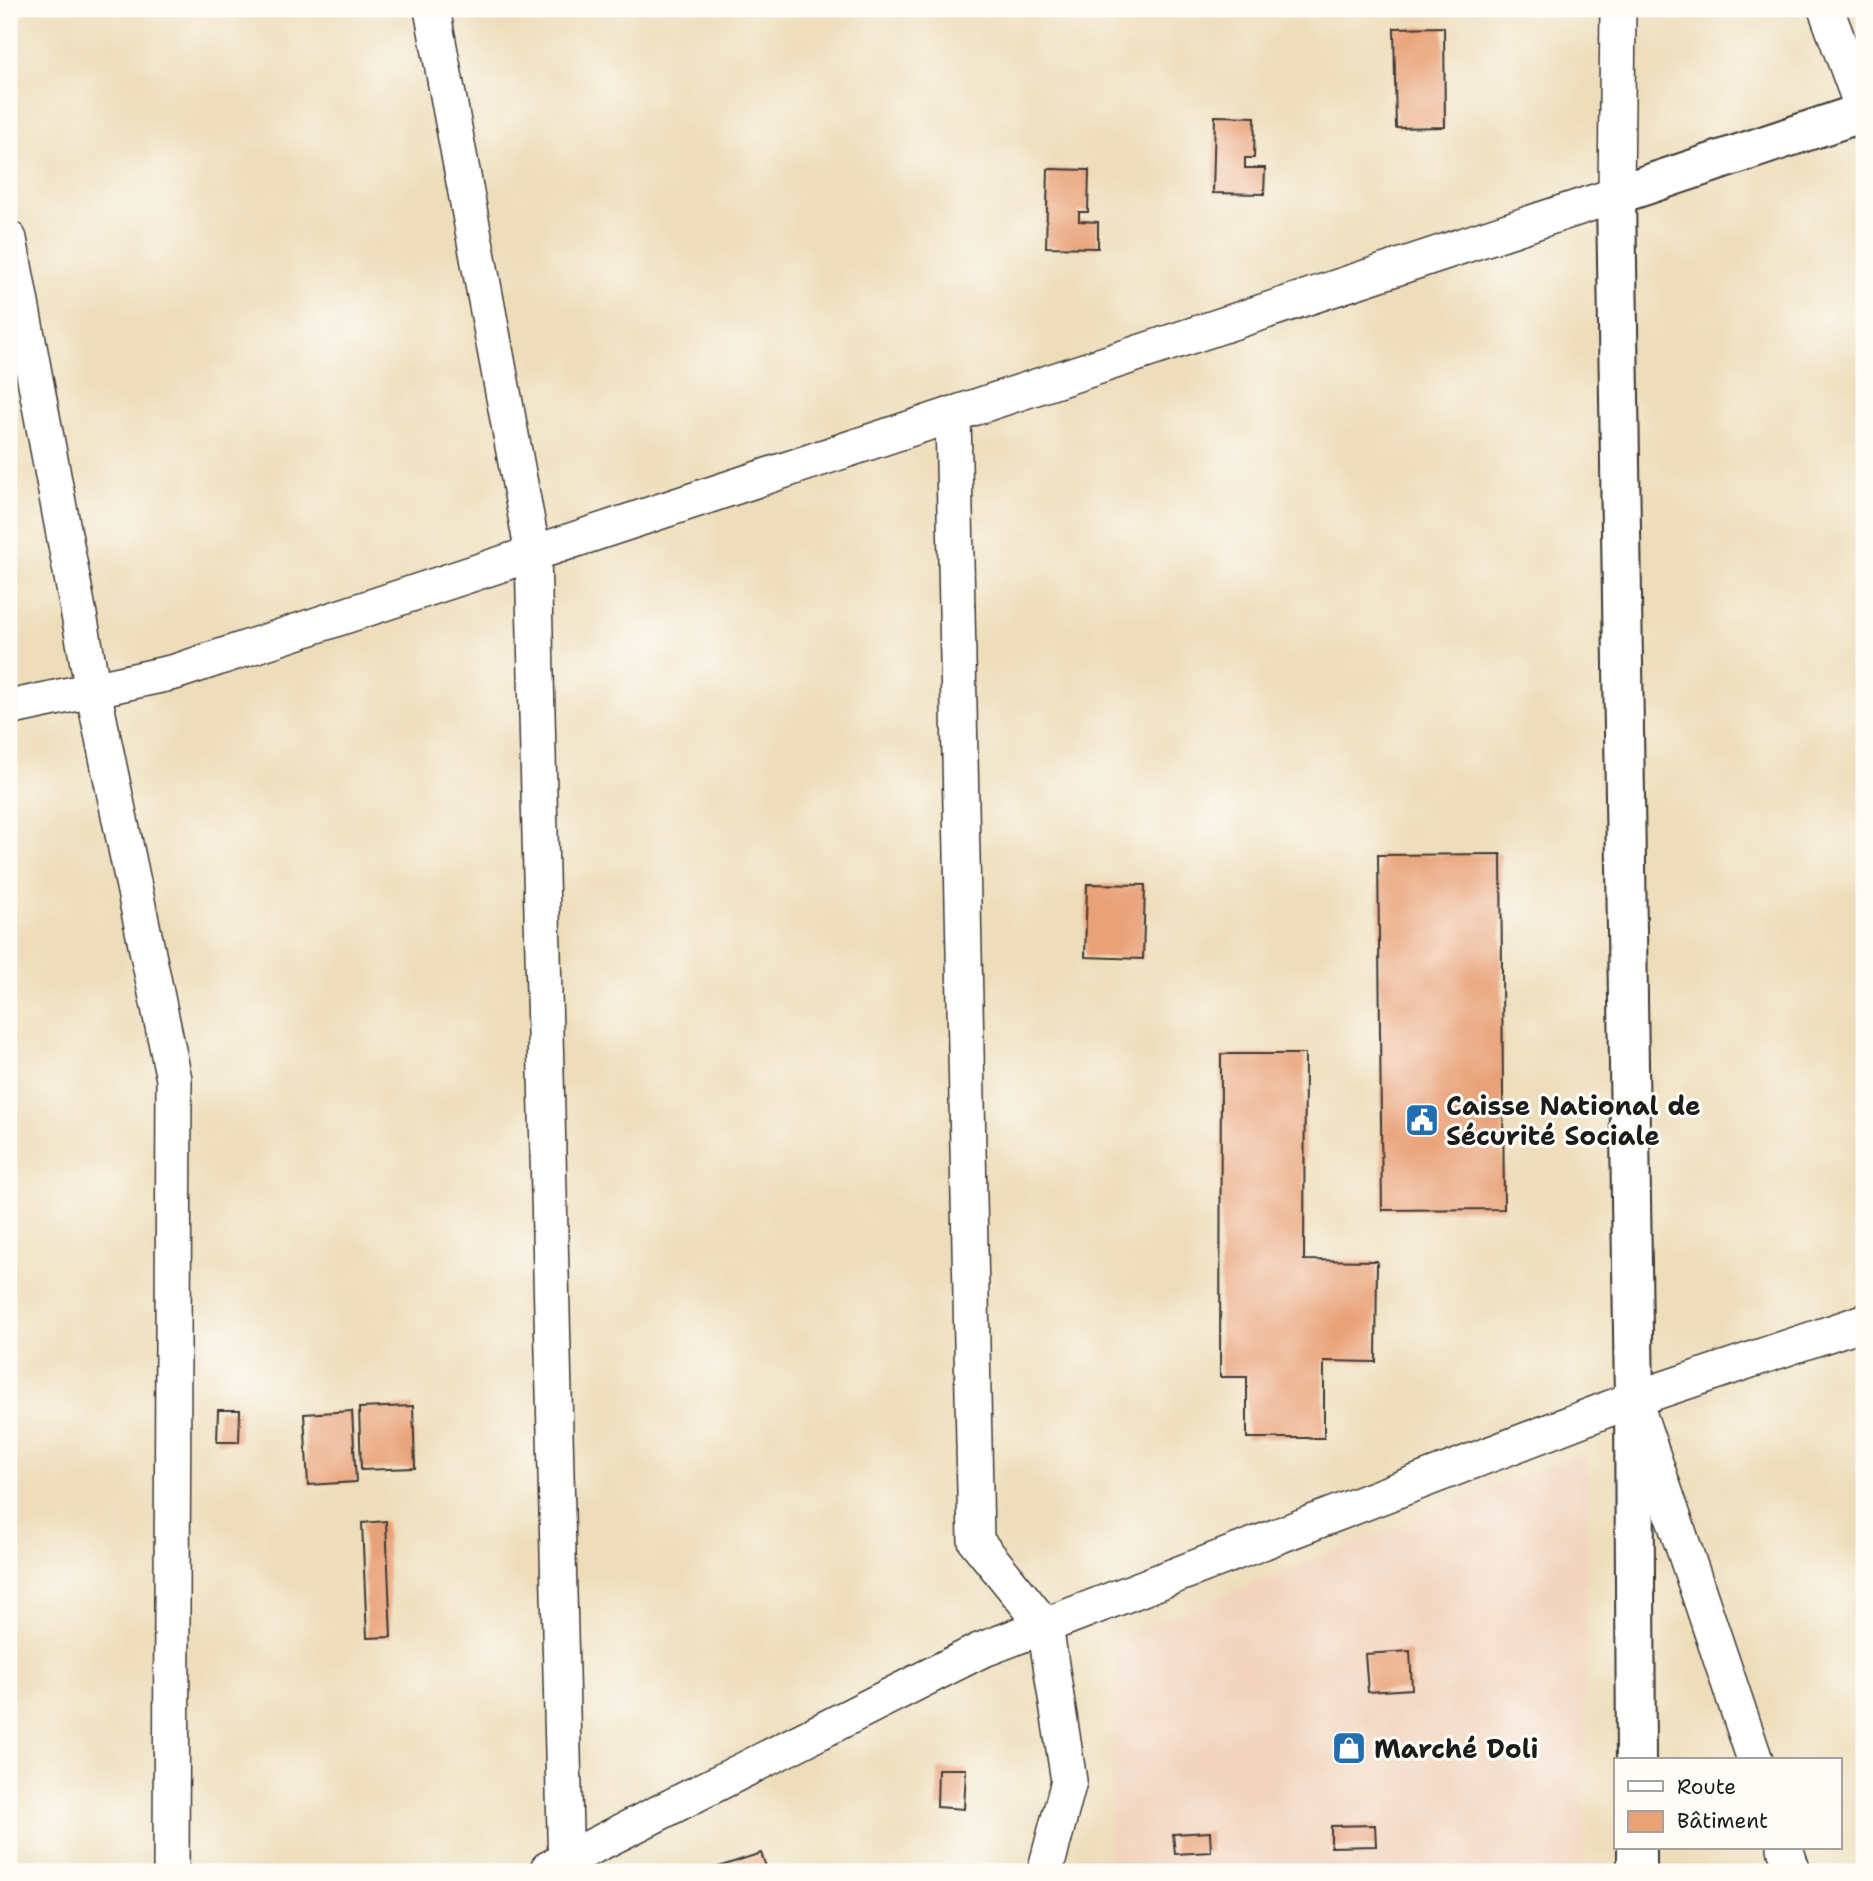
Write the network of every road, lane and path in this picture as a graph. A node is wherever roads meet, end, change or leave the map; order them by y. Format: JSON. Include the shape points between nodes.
{"nodes":[{"id":1,"x":432,"y":9,"type":"edge"},
{"id":2,"x":1618,"y":9,"type":"edge"},
{"id":3,"x":1826,"y":9,"type":"edge"},
{"id":4,"x":1864,"y":112,"type":"edge"},
{"id":5,"x":1616,"y":195,"type":"junction"},
{"id":6,"x":9,"y":239,"type":"edge"},
{"id":7,"x":953,"y":414,"type":"junction"},
{"id":8,"x":533,"y":554,"type":"junction"},
{"id":9,"x":93,"y":690,"type":"junction"},
{"id":10,"x":9,"y":708,"type":"edge"},
{"id":11,"x":1864,"y":1322,"type":"edge"},
{"id":12,"x":1634,"y":1399,"type":"junction"},
{"id":13,"x":1045,"y":1626,"type":"junction"},
{"id":14,"x":1636,"y":1758,"type":"edge"},
{"id":15,"x":1754,"y":1758,"type":"edge"},
{"id":16,"x":1637,"y":1850,"type":"edge"},
{"id":17,"x":1786,"y":1850,"type":"edge"},
{"id":18,"x":558,"y":1868,"type":"edge"},
{"id":19,"x":171,"y":1872,"type":"edge"},
{"id":20,"x":1045,"y":1872,"type":"edge"},
{"id":21,"x":1637,"y":1872,"type":"edge"},
{"id":22,"x":1793,"y":1872,"type":"edge"}],
"edges":[{"from":1,"to":8,"type":"street"},
{"from":2,"to":5,"type":"street"},
{"from":3,"to":4,"type":"street"},
{"from":4,"to":5,"type":"street"},
{"from":5,"to":7,"type":"street"},
{"from":5,"to":12,"type":"street"},
{"from":6,"to":9,"type":"street"},
{"from":7,"to":8,"type":"street"},
{"from":7,"to":13,"type":"street","via":[[976,1541]]},
{"from":8,"to":9,"type":"street","via":[[174,672]]},
{"from":8,"to":18,"type":"street"},
{"from":9,"to":10,"type":"street"},
{"from":9,"to":19,"type":"street","via":[[174,1079]]},
{"from":11,"to":12,"type":"street"},
{"from":12,"to":13,"type":"street"},
{"from":12,"to":14,"type":"street"},
{"from":12,"to":15,"type":"street"},
{"from":13,"to":18,"type":"street","via":[[979,1651]]},
{"from":13,"to":20,"type":"street","via":[[1069,1781]]},
{"from":16,"to":21,"type":"street"},
{"from":17,"to":22,"type":"street"}]}
